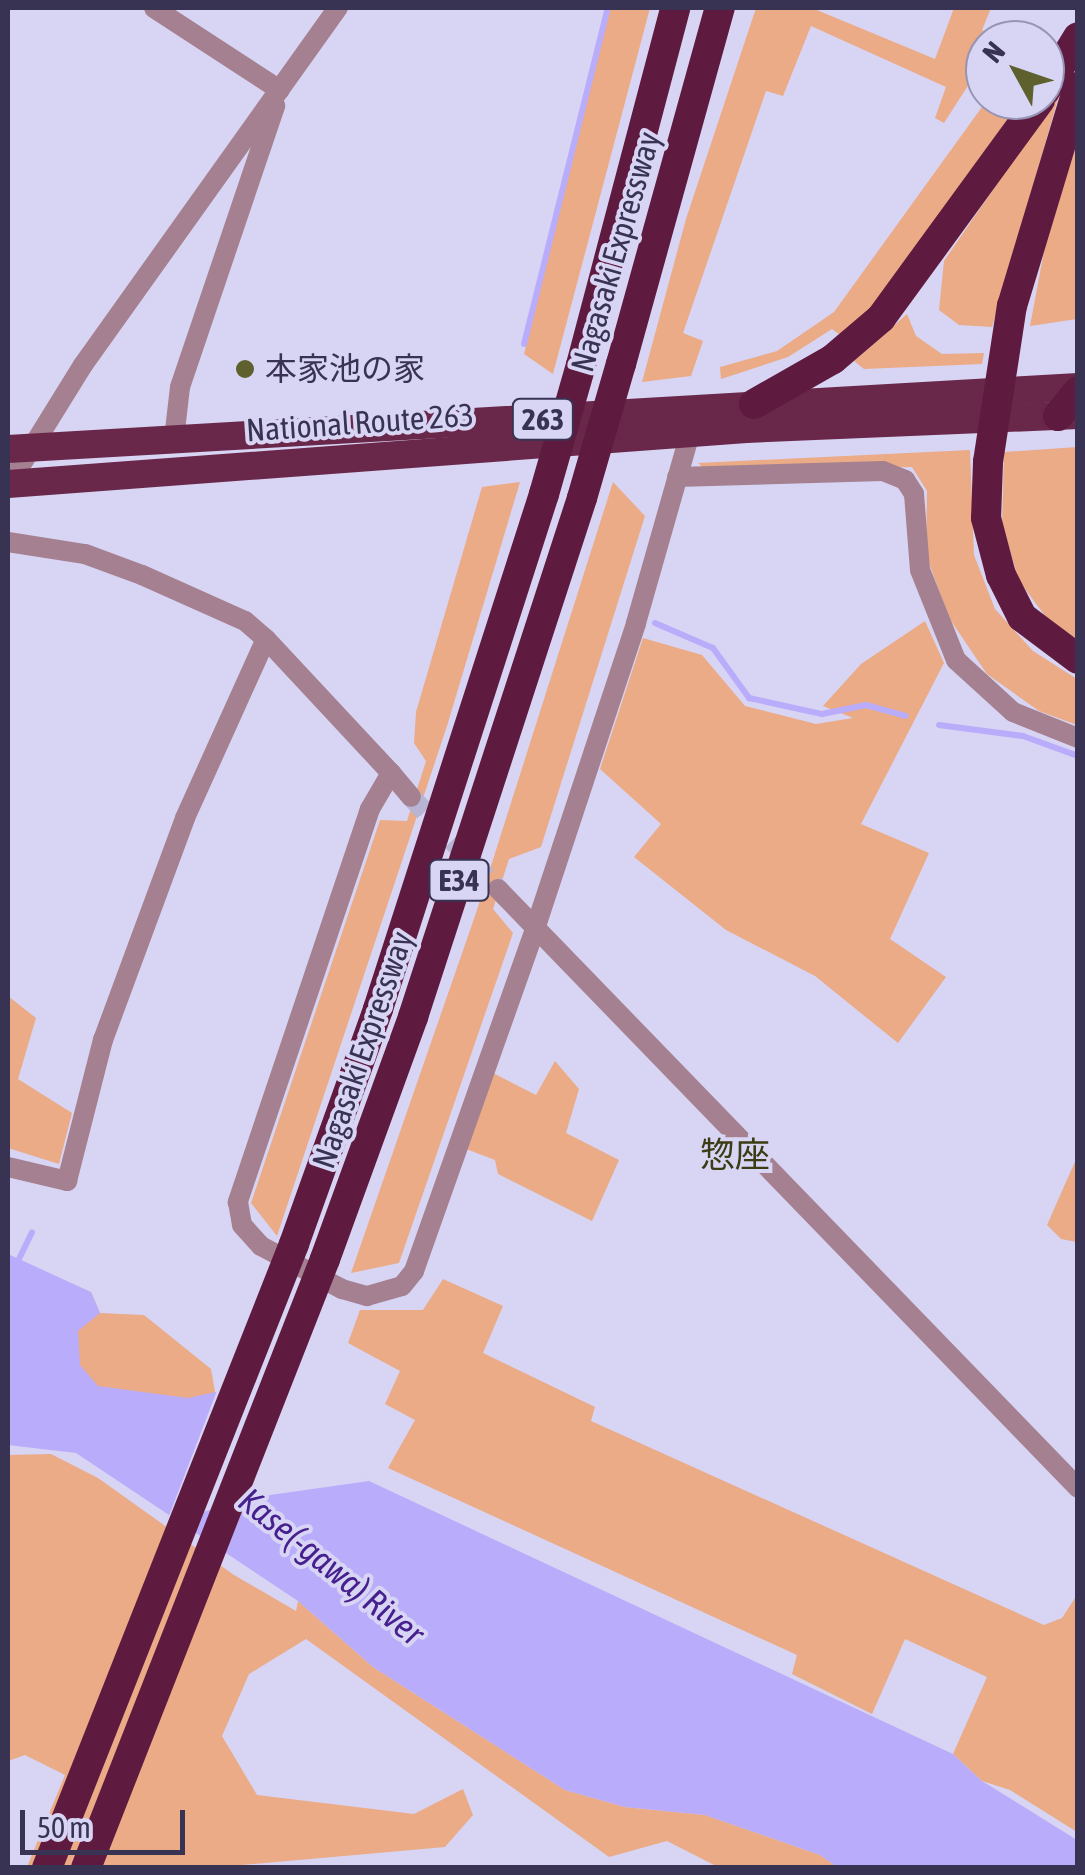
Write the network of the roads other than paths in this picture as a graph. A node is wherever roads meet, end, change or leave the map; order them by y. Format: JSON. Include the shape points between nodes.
{"nodes":[{"id":1,"x":154,"y":8,"type":"edge"},
{"id":2,"x":338,"y":8,"type":"edge"},
{"id":3,"x":676,"y":8,"type":"edge"},
{"id":4,"x":720,"y":8,"type":"edge"},
{"id":5,"x":1078,"y":37,"type":"edge"},
{"id":6,"x":1065,"y":59,"type":"edge"},
{"id":7,"x":1078,"y":87,"type":"edge"},
{"id":8,"x":280,"y":90,"type":"junction"},
{"id":9,"x":1025,"y":120,"type":"edge"},
{"id":10,"x":1078,"y":389,"type":"edge"},
{"id":11,"x":754,"y":404,"type":"junction"},
{"id":12,"x":1068,"y":416,"type":"edge"},
{"id":13,"x":690,"y":434,"type":"junction"},
{"id":14,"x":174,"y":439,"type":"junction"},
{"id":15,"x":21,"y":449,"type":"edge"},
{"id":16,"x":678,"y":477,"type":"junction"},
{"id":17,"x":8,"y":485,"type":"edge"},
{"id":18,"x":8,"y":542,"type":"edge"},
{"id":19,"x":266,"y":639,"type":"junction"},
{"id":20,"x":1078,"y":659,"type":"edge"},
{"id":21,"x":1078,"y":738,"type":"edge"},
{"id":22,"x":391,"y":772,"type":"junction"},
{"id":23,"x":411,"y":797,"type":"tunnel mouth"},
{"id":24,"x":498,"y":889,"type":"tunnel mouth"},
{"id":25,"x":535,"y":929,"type":"junction"},
{"id":26,"x":8,"y":1167,"type":"edge"},
{"id":27,"x":1078,"y":1488,"type":"edge"},
{"id":28,"x":47,"y":1868,"type":"edge"},
{"id":29,"x":86,"y":1868,"type":"edge"}],
"edges":[{"from":1,"to":8,"type":"street"},
{"from":2,"to":8,"type":"street"},
{"from":3,"to":28,"type":"highway","name":"Nagasaki Expressway","number":"E34","bridge":true,"via":[[544,494],[427,862],[294,1244]]},
{"from":4,"to":29,"type":"highway","name":"Nagasaki Expressway","number":"E34","bridge":true,"via":[[582,498],[426,980],[325,1260]]},
{"from":5,"to":6,"type":"highway"},
{"from":7,"to":20,"type":"highway","bridge":true,"via":[[1012,306],[986,518],[1000,575],[1022,617]]},
{"from":8,"to":14,"type":"street","via":[[180,387]]},
{"from":8,"to":15,"type":"street"},
{"from":9,"to":11,"type":"highway","via":[[881,318],[834,358]]},
{"from":10,"to":11,"type":"highway","name":"National Route 263","number":"263"},
{"from":10,"to":12,"type":"highway"},
{"from":11,"to":14,"type":"highway","name":"National Route 263","number":"263"},
{"from":12,"to":13,"type":"highway","name":"National Route 263","number":"263"},
{"from":13,"to":16,"type":"street"},
{"from":13,"to":17,"type":"highway","name":"National Route 263","number":"263"},
{"from":14,"to":15,"type":"highway","name":"National Route 263","number":"263"},
{"from":15,"to":17,"type":"street"},
{"from":16,"to":21,"type":"street","via":[[884,471],[905,480],[914,494],[920,570],[956,660],[1013,712]]},
{"from":16,"to":25,"type":"street"},
{"from":18,"to":19,"type":"street","via":[[85,554],[128,570],[245,621]]},
{"from":19,"to":22,"type":"street"},
{"from":19,"to":26,"type":"street","via":[[186,818],[110,1021],[67,1181]]},
{"from":22,"to":23,"type":"street"},
{"from":22,"to":25,"type":"street","via":[[370,809],[238,1202],[242,1225],[261,1246],[367,1296],[402,1286],[414,1271]]},
{"from":24,"to":25,"type":"street"},
{"from":25,"to":27,"type":"street"}]}
